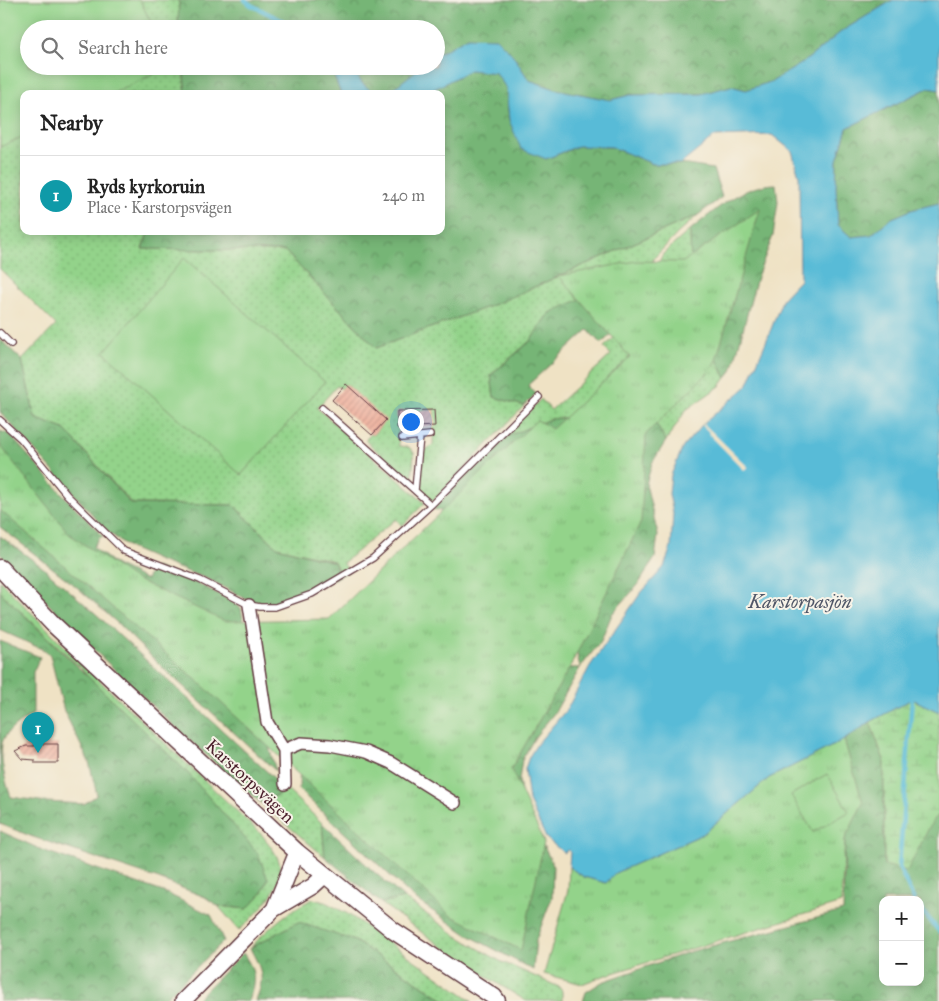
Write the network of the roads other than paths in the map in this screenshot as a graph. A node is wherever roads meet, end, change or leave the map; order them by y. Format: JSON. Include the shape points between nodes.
{"nodes":[{"id":1,"x":0,"y":333,"type":"edge"},
{"id":2,"x":11,"y":344,"type":"dead end"},
{"id":3,"x":539,"y":397,"type":"dead end"},
{"id":4,"x":322,"y":408,"type":"dead end"},
{"id":5,"x":0,"y":420,"type":"edge"},
{"id":6,"x":420,"y":436,"type":"junction"},
{"id":7,"x":430,"y":436,"type":"dead end"},
{"id":8,"x":402,"y":438,"type":"dead end"},
{"id":9,"x":415,"y":490,"type":"junction"},
{"id":10,"x":431,"y":505,"type":"junction"},
{"id":11,"x":0,"y":568,"type":"edge"},
{"id":12,"x":249,"y":605,"type":"junction"},
{"id":13,"x":284,"y":750,"type":"junction"},
{"id":14,"x":286,"y":784,"type":"dead end"},
{"id":15,"x":455,"y":803,"type":"dead end"},
{"id":16,"x":297,"y":852,"type":"junction"},
{"id":17,"x":325,"y":875,"type":"junction"},
{"id":18,"x":274,"y":909,"type":"junction"},
{"id":19,"x":500,"y":1000,"type":"edge"},
{"id":20,"x":183,"y":1001,"type":"edge"}],
"edges":[{"from":1,"to":2,"type":"lane"},
{"from":3,"to":10,"type":"lane"},
{"from":4,"to":9,"type":"lane"},
{"from":5,"to":12,"type":"lane","via":[[21,439],[66,495],[124,551],[200,580]]},
{"from":6,"to":7,"type":"lane"},
{"from":6,"to":8,"type":"lane"},
{"from":6,"to":9,"type":"lane"},
{"from":9,"to":10,"type":"lane"},
{"from":10,"to":12,"type":"lane","via":[[373,558],[331,584],[275,606]]},
{"from":11,"to":16,"type":"main road","name":"Karstorpsvägen","via":[[53,624]]},
{"from":12,"to":13,"type":"street","via":[[267,722]]},
{"from":13,"to":14,"type":"street"},
{"from":13,"to":15,"type":"street","via":[[301,743],[366,752],[391,762]]},
{"from":16,"to":17,"type":"main road","name":"Karstorpsvägen"},
{"from":16,"to":18,"type":"street"},
{"from":17,"to":18,"type":"street"},
{"from":17,"to":19,"type":"main road","name":"Karstorpsvägen","via":[[394,931]]},
{"from":18,"to":20,"type":"street"}]}
